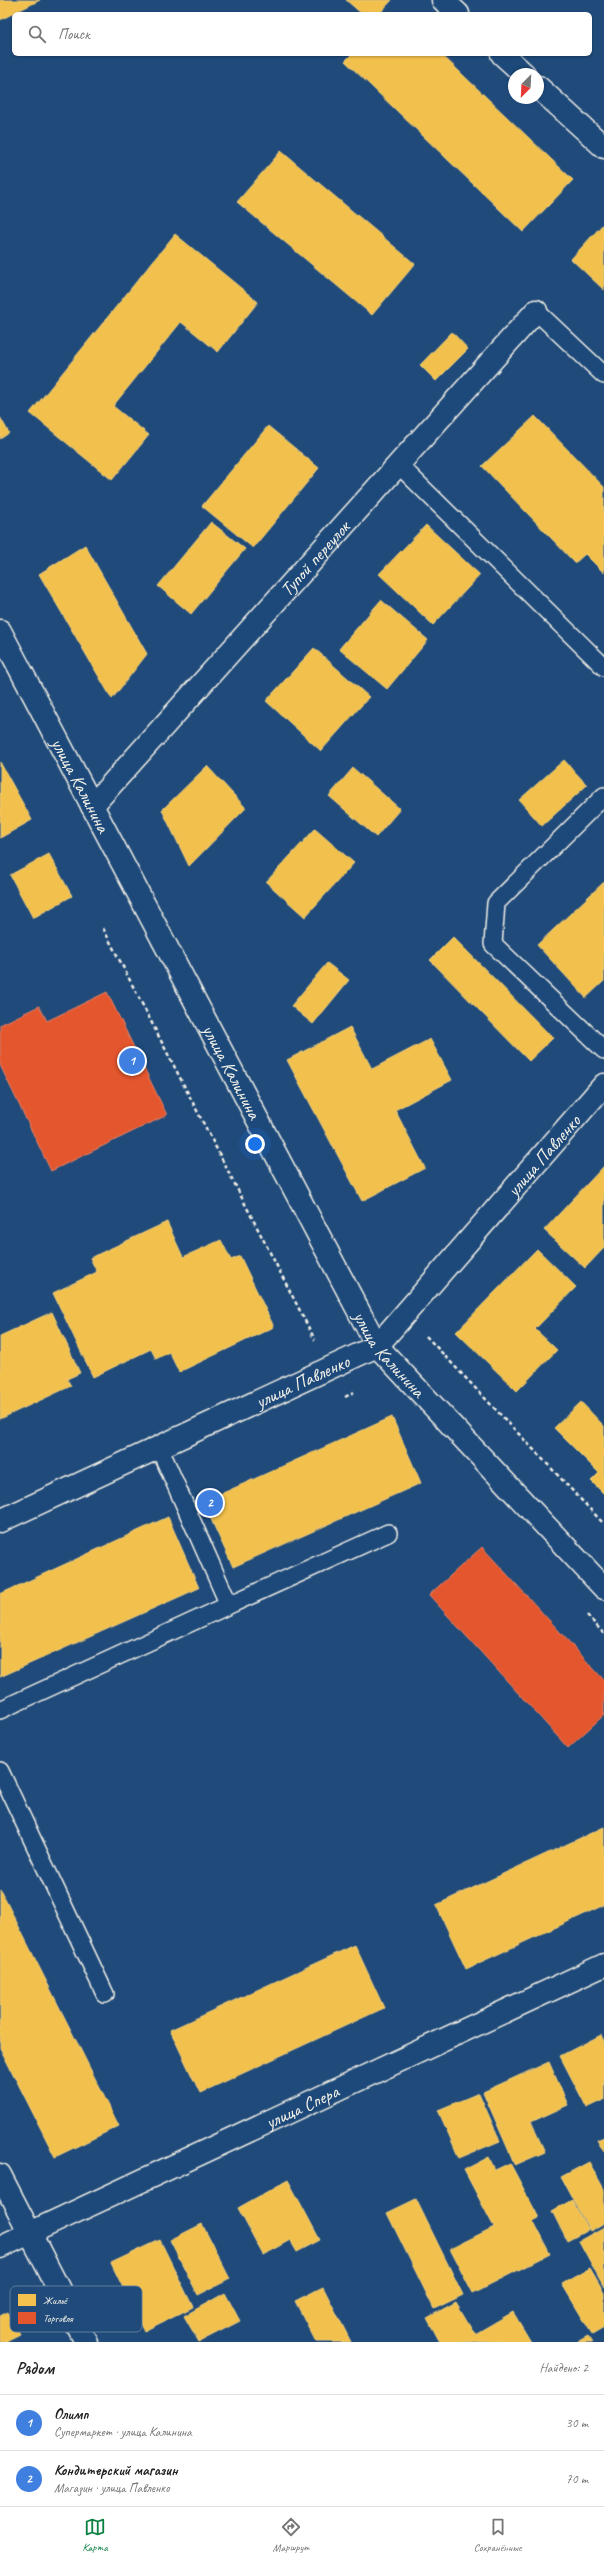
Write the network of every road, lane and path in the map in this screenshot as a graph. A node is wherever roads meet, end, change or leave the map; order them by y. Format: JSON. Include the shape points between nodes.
{"nodes":[{"id":1,"x":443,"y":0,"type":"edge"},
{"id":2,"x":456,"y":12,"type":"edge"},
{"id":3,"x":504,"y":56,"type":"edge"},
{"id":4,"x":517,"y":68,"type":"edge"},
{"id":5,"x":544,"y":92,"type":"edge"},
{"id":6,"x":604,"y":147,"type":"edge"},
{"id":7,"x":536,"y":311,"type":"joint"},
{"id":8,"x":604,"y":375,"type":"edge"},
{"id":9,"x":398,"y":464,"type":"junction"},
{"id":10,"x":0,"y":631,"type":"edge"},
{"id":11,"x":604,"y":667,"type":"edge"},
{"id":12,"x":604,"y":796,"type":"edge"},
{"id":13,"x":92,"y":806,"type":"junction"},
{"id":14,"x":103,"y":928,"type":"dead end"},
{"id":15,"x":604,"y":1050,"type":"edge"},
{"id":16,"x":604,"y":1085,"type":"edge"},
{"id":17,"x":405,"y":1314,"type":"junction"},
{"id":18,"x":314,"y":1340,"type":"dead end"},
{"id":19,"x":377,"y":1346,"type":"junction"},
{"id":20,"x":159,"y":1447,"type":"junction"},
{"id":21,"x":0,"y":1521,"type":"edge"},
{"id":22,"x":604,"y":1524,"type":"edge"},
{"id":23,"x":388,"y":1533,"type":"dead end"},
{"id":24,"x":604,"y":1588,"type":"edge"},
{"id":25,"x":229,"y":1605,"type":"junction"},
{"id":26,"x":0,"y":1710,"type":"edge"},
{"id":27,"x":0,"y":1770,"type":"edge"},
{"id":28,"x":604,"y":1965,"type":"edge"},
{"id":29,"x":105,"y":1994,"type":"dead end"},
{"id":30,"x":0,"y":2175,"type":"edge"},
{"id":31,"x":32,"y":2232,"type":"junction"},
{"id":32,"x":0,"y":2247,"type":"edge"},
{"id":33,"x":59,"y":2286,"type":"edge"},
{"id":34,"x":81,"y":2332,"type":"edge"},
{"id":35,"x":86,"y":2342,"type":"edge"}],
"edges":[{"from":1,"to":2,"type":"street"},
{"from":3,"to":4,"type":"street"},
{"from":5,"to":6,"type":"street"},
{"from":7,"to":8,"type":"lane"},
{"from":7,"to":9,"type":"street","name":"Тупой переулок"},
{"from":9,"to":11,"type":"lane"},
{"from":9,"to":13,"type":"street","name":"Тупой переулок"},
{"from":10,"to":13,"type":"street","name":"улица Калинина"},
{"from":12,"to":15,"type":"lane","via":[[496,903],[493,944]]},
{"from":13,"to":19,"type":"street","name":"улица Калинина"},
{"from":14,"to":18,"type":"path"},
{"from":16,"to":17,"type":"street","name":"улица Павленко"},
{"from":17,"to":19,"type":"street","name":"улица Павленко"},
{"from":17,"to":22,"type":"path"},
{"from":19,"to":20,"type":"street","name":"улица Павленко"},
{"from":19,"to":24,"type":"street","name":"улица Калинина"},
{"from":20,"to":21,"type":"street","name":"улица Павленко"},
{"from":20,"to":25,"type":"lane"},
{"from":23,"to":25,"type":"lane"},
{"from":25,"to":26,"type":"lane"},
{"from":27,"to":29,"type":"lane"},
{"from":28,"to":31,"type":"street","name":"улица Спера"},
{"from":30,"to":31,"type":"street"},
{"from":31,"to":32,"type":"street","name":"улица Спера"},
{"from":31,"to":33,"type":"street"},
{"from":34,"to":35,"type":"street"}]}
